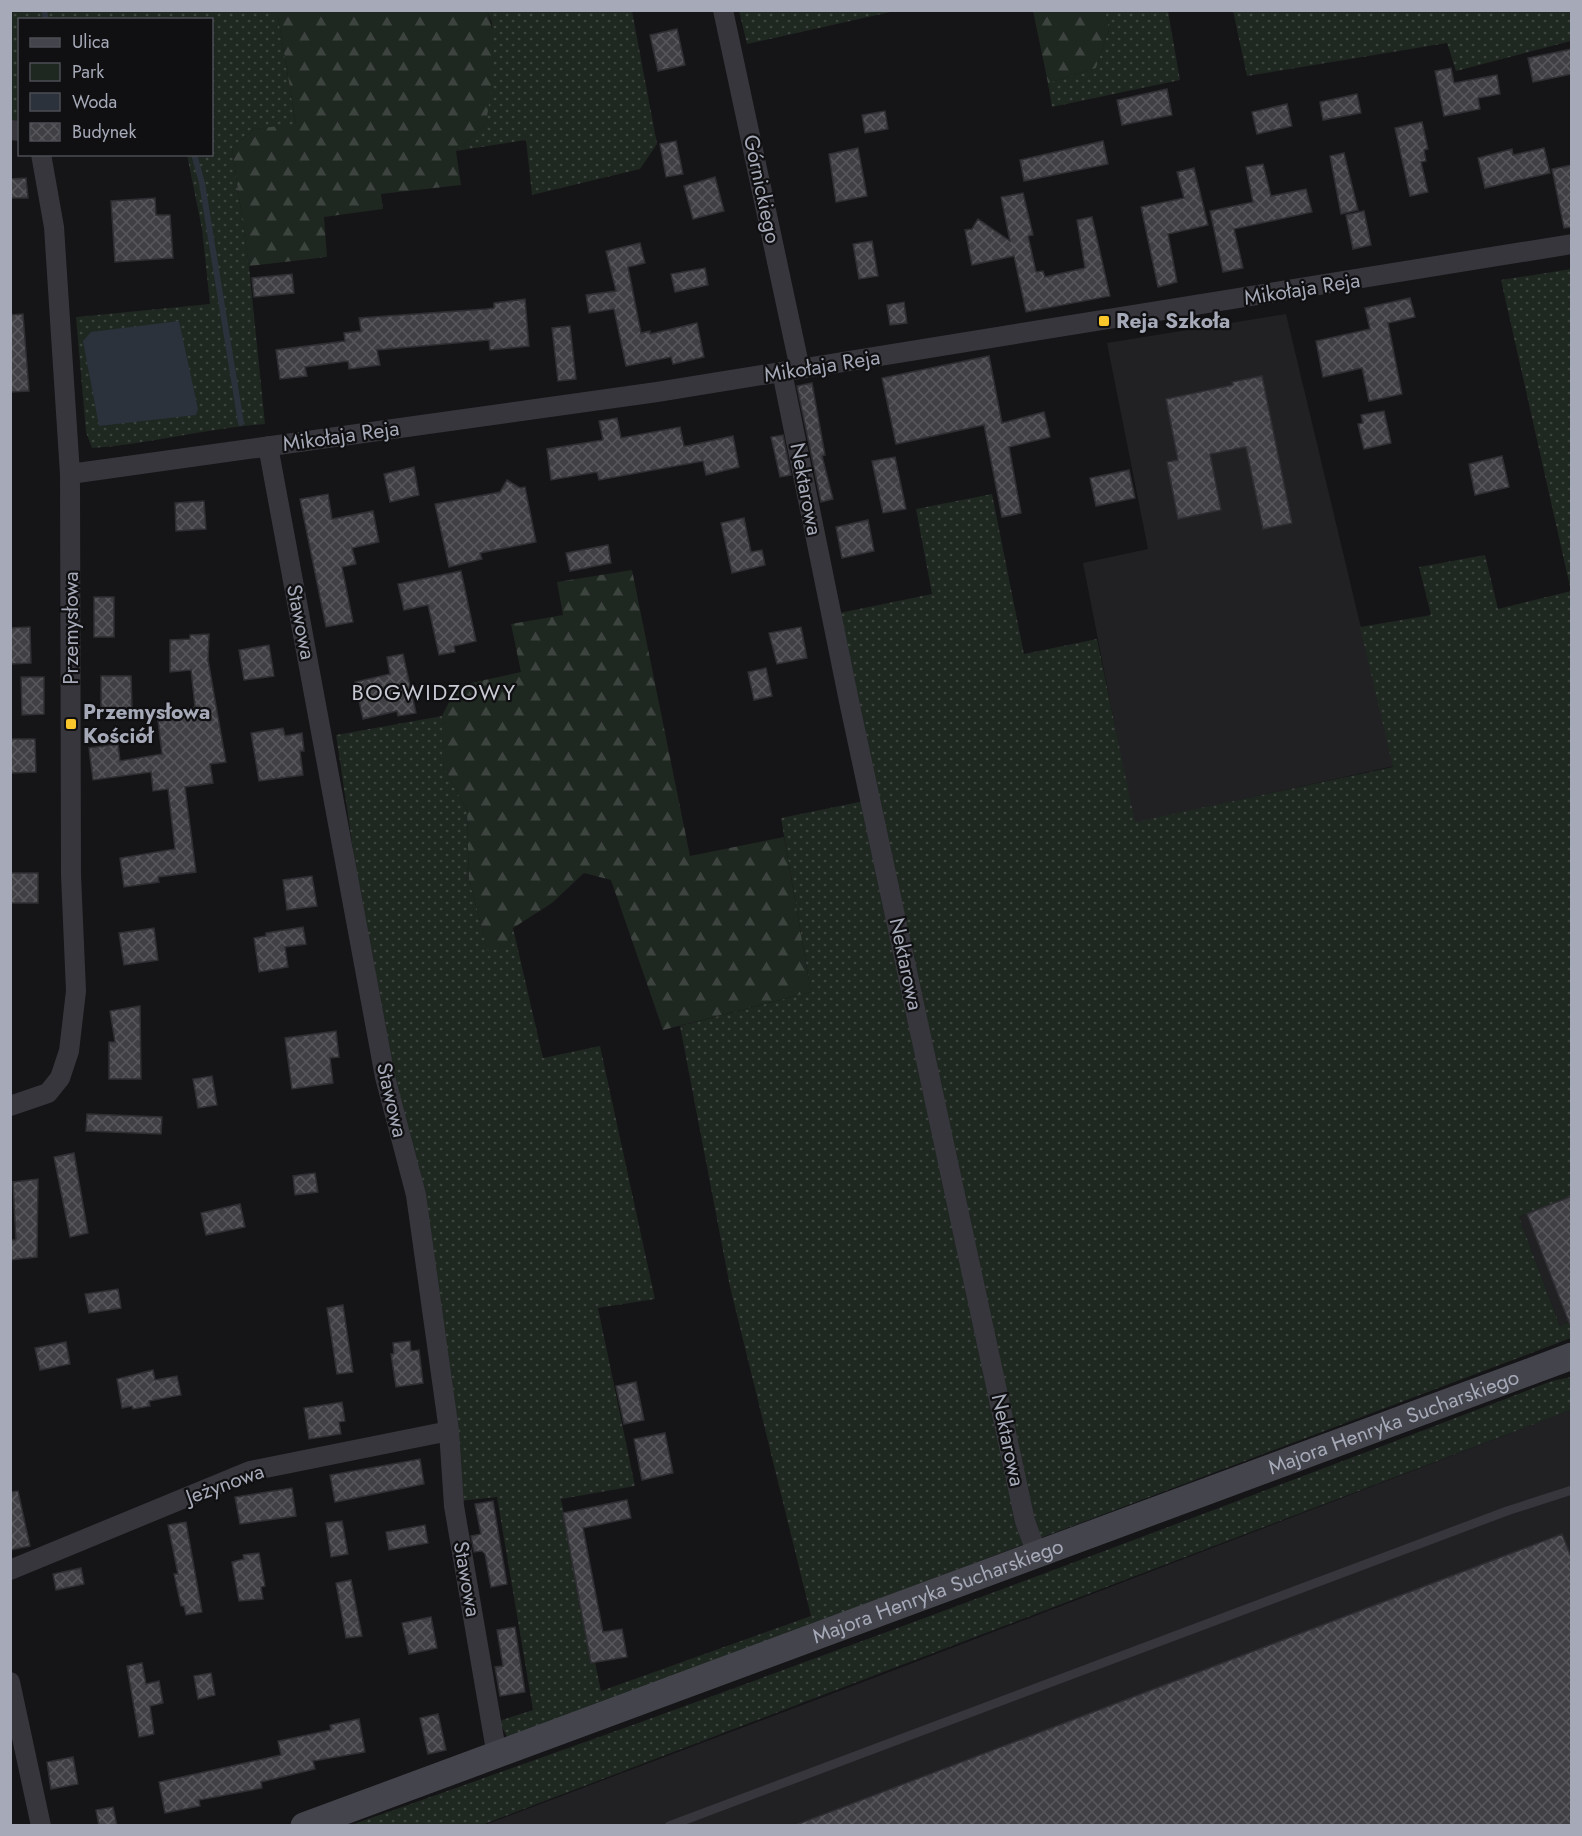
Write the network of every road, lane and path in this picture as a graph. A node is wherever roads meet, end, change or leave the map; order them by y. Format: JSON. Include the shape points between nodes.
{"nodes":[{"id":1,"x":723,"y":10,"type":"edge"},
{"id":2,"x":41,"y":156,"type":"edge"},
{"id":3,"x":1572,"y":244,"type":"edge"},
{"id":4,"x":791,"y":371,"type":"junction"},
{"id":5,"x":268,"y":446,"type":"junction"},
{"id":6,"x":70,"y":474,"type":"junction"},
{"id":7,"x":10,"y":1106,"type":"edge"},
{"id":8,"x":1572,"y":1356,"type":"edge"},
{"id":9,"x":448,"y":1431,"type":"junction"},
{"id":10,"x":1572,"y":1490,"type":"edge"},
{"id":11,"x":1037,"y":1554,"type":"junction"},
{"id":12,"x":10,"y":1570,"type":"edge"},
{"id":13,"x":10,"y":1682,"type":"edge"},
{"id":14,"x":497,"y":1756,"type":"junction"},
{"id":15,"x":41,"y":1826,"type":"edge"},
{"id":16,"x":304,"y":1826,"type":"edge"},
{"id":17,"x":669,"y":1826,"type":"edge"}],
"edges":[{"from":1,"to":4,"type":"street","name":"Górnickiego"},
{"from":2,"to":6,"type":"street","name":"Przemysłowa","via":[[54,227]]},
{"from":3,"to":4,"type":"street","name":"Mikołaja Reja"},
{"from":4,"to":5,"type":"street","name":"Mikołaja Reja"},
{"from":4,"to":11,"type":"street","name":"Nektarowa","via":[[849,706],[1025,1521]]},
{"from":5,"to":6,"type":"street","name":"Mikołaja Reja"},
{"from":5,"to":9,"type":"street","name":"Stawowa","via":[[385,1077],[416,1195]]},
{"from":6,"to":7,"type":"street","name":"Przemysłowa","via":[[71,875],[76,991],[73,1026],[60,1078],[48,1093]]},
{"from":8,"to":11,"type":"street","name":"Majora Henryka Sucharskiego"},
{"from":9,"to":12,"type":"street","name":"Jeżynowa","via":[[250,1471]]},
{"from":9,"to":14,"type":"street","name":"Stawowa","via":[[454,1506]]},
{"from":10,"to":17,"type":"lane"},
{"from":11,"to":14,"type":"street","name":"Majora Henryka Sucharskiego"},
{"from":13,"to":15,"type":"street"},
{"from":14,"to":16,"type":"street","name":"Majora Henryka Sucharskiego"}]}
